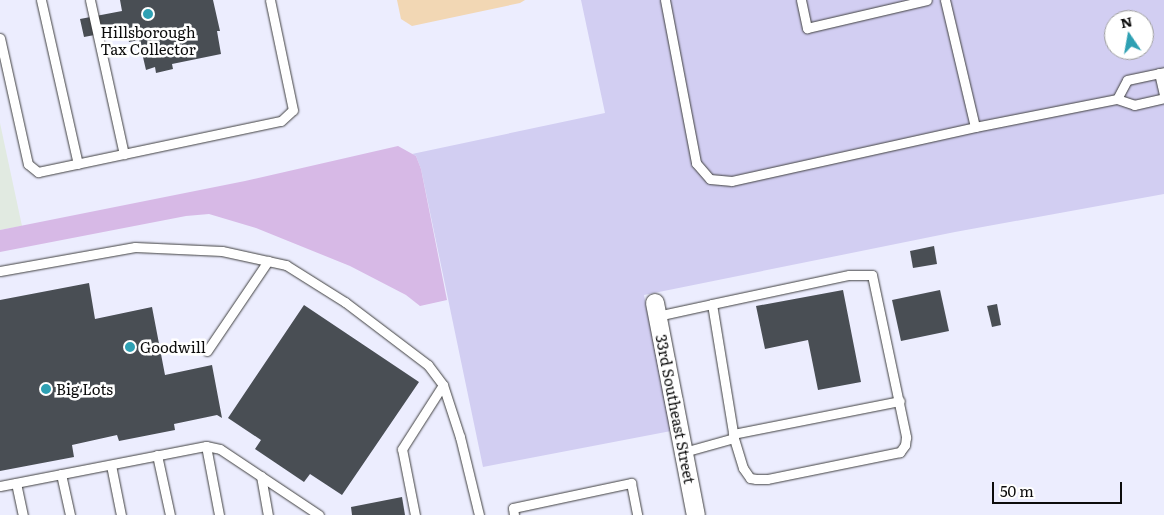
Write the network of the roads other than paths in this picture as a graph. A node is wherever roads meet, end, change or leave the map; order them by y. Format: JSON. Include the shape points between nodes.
{"nodes":[{"id":1,"x":41,"y":0,"type":"edge"},
{"id":2,"x":90,"y":0,"type":"edge"},
{"id":3,"x":270,"y":0,"type":"edge"},
{"id":4,"x":664,"y":0,"type":"edge"},
{"id":5,"x":800,"y":0,"type":"edge"},
{"id":6,"x":927,"y":0,"type":"edge"},
{"id":7,"x":945,"y":0,"type":"edge"},
{"id":8,"x":890,"y":4,"type":"edge"},
{"id":9,"x":1,"y":43,"type":"edge"},
{"id":10,"x":1162,"y":73,"type":"edge"},
{"id":11,"x":1164,"y":97,"type":"edge"},
{"id":12,"x":1117,"y":99,"type":"junction"},
{"id":13,"x":975,"y":127,"type":"junction"},
{"id":14,"x":124,"y":154,"type":"junction"},
{"id":15,"x":78,"y":164,"type":"junction"},
{"id":16,"x":268,"y":261,"type":"junction"},
{"id":17,"x":0,"y":271,"type":"edge"},
{"id":18,"x":712,"y":304,"type":"junction"},
{"id":19,"x":656,"y":310,"type":"joint"},
{"id":20,"x":208,"y":351,"type":"dead end"},
{"id":21,"x":443,"y":385,"type":"junction"},
{"id":22,"x":900,"y":401,"type":"junction"},
{"id":23,"x":734,"y":436,"type":"junction"},
{"id":24,"x":206,"y":446,"type":"junction"},
{"id":25,"x":684,"y":452,"type":"junction"},
{"id":26,"x":157,"y":455,"type":"junction"},
{"id":27,"x":111,"y":465,"type":"junction"},
{"id":28,"x":61,"y":474,"type":"junction"},
{"id":29,"x":261,"y":476,"type":"junction"},
{"id":30,"x":16,"y":483,"type":"junction"},
{"id":31,"x":0,"y":486,"type":"edge"},
{"id":32,"x":23,"y":515,"type":"edge"},
{"id":33,"x":70,"y":515,"type":"edge"},
{"id":34,"x":121,"y":515,"type":"edge"},
{"id":35,"x":170,"y":515,"type":"edge"},
{"id":36,"x":219,"y":515,"type":"edge"},
{"id":37,"x":268,"y":515,"type":"edge"},
{"id":38,"x":319,"y":515,"type":"edge"},
{"id":39,"x":415,"y":515,"type":"edge"},
{"id":40,"x":479,"y":515,"type":"edge"},
{"id":41,"x":514,"y":515,"type":"edge"},
{"id":42,"x":638,"y":515,"type":"edge"},
{"id":43,"x":696,"y":515,"type":"edge"}],
"edges":[{"from":1,"to":15,"type":"lane"},
{"from":2,"to":14,"type":"lane"},
{"from":3,"to":14,"type":"lane","via":[[293,110],[280,121]]},
{"from":4,"to":13,"type":"lane","via":[[696,163],[710,179],[732,181]]},
{"from":5,"to":8,"type":"lane","via":[[807,28]]},
{"from":6,"to":8,"type":"lane"},
{"from":7,"to":13,"type":"lane"},
{"from":9,"to":15,"type":"lane","via":[[28,164],[38,172]]},
{"from":10,"to":11,"type":"lane"},
{"from":10,"to":12,"type":"lane","via":[[1127,80]]},
{"from":11,"to":12,"type":"lane","via":[[1134,105]]},
{"from":12,"to":13,"type":"lane"},
{"from":14,"to":15,"type":"lane"},
{"from":16,"to":17,"type":"lane","via":[[222,251],[135,247]]},
{"from":16,"to":20,"type":"lane"},
{"from":16,"to":21,"type":"lane","via":[[286,265],[345,302],[428,365]]},
{"from":18,"to":19,"type":"lane"},
{"from":18,"to":22,"type":"lane","via":[[849,275],[872,275]]},
{"from":18,"to":23,"type":"lane"},
{"from":19,"to":25,"type":"street","name":"33rd Southeast Street"},
{"from":21,"to":39,"type":"lane","via":[[402,449]]},
{"from":21,"to":40,"type":"lane","via":[[460,437]]},
{"from":22,"to":23,"type":"lane"},
{"from":22,"to":23,"type":"lane","via":[[906,437],[900,452],[756,479],[750,478],[743,468]]},
{"from":23,"to":25,"type":"lane"},
{"from":24,"to":26,"type":"lane"},
{"from":24,"to":29,"type":"lane","via":[[220,449]]},
{"from":24,"to":36,"type":"lane"},
{"from":25,"to":43,"type":"street","name":"33rd Southeast Street"},
{"from":26,"to":27,"type":"lane"},
{"from":26,"to":35,"type":"lane"},
{"from":27,"to":28,"type":"lane"},
{"from":27,"to":34,"type":"lane"},
{"from":28,"to":30,"type":"lane"},
{"from":28,"to":33,"type":"lane"},
{"from":29,"to":37,"type":"lane"},
{"from":29,"to":38,"type":"lane"},
{"from":30,"to":31,"type":"lane"},
{"from":30,"to":32,"type":"lane"},
{"from":41,"to":42,"type":"lane","via":[[513,508],[631,483]]}]}
